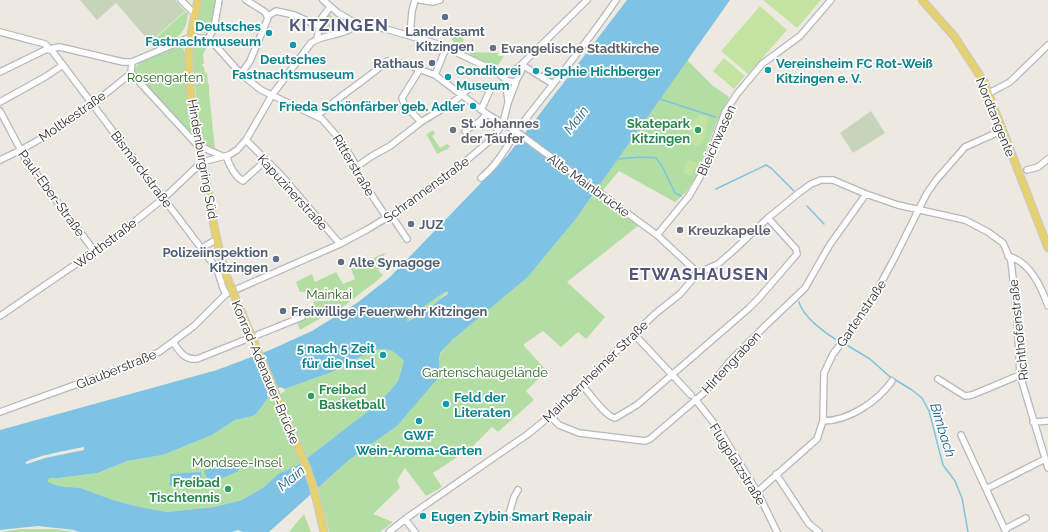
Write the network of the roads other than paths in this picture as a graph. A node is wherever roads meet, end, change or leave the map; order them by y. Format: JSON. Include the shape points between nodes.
{"nodes":[{"id":1,"x":181,"y":0,"type":"edge"},
{"id":2,"x":198,"y":0,"type":"edge"},
{"id":3,"x":219,"y":0,"type":"edge"},
{"id":4,"x":246,"y":0,"type":"edge"},
{"id":5,"x":323,"y":0,"type":"edge"},
{"id":6,"x":415,"y":0,"type":"edge"},
{"id":7,"x":420,"y":0,"type":"edge"},
{"id":8,"x":440,"y":0,"type":"edge"},
{"id":9,"x":587,"y":0,"type":"edge"},
{"id":10,"x":616,"y":0,"type":"edge"},
{"id":11,"x":831,"y":0,"type":"edge"},
{"id":12,"x":922,"y":0,"type":"edge"},
{"id":13,"x":330,"y":7,"type":"junction"},
{"id":14,"x":195,"y":14,"type":"junction"},
{"id":15,"x":268,"y":16,"type":"junction"},
{"id":16,"x":357,"y":23,"type":"junction"},
{"id":17,"x":319,"y":26,"type":"junction"},
{"id":18,"x":0,"y":32,"type":"edge"},
{"id":19,"x":410,"y":35,"type":"junction"},
{"id":20,"x":190,"y":37,"type":"junction"},
{"id":21,"x":208,"y":39,"type":"junction"},
{"id":22,"x":317,"y":39,"type":"junction"},
{"id":23,"x":1048,"y":45,"type":"edge"},
{"id":24,"x":446,"y":48,"type":"junction"},
{"id":25,"x":50,"y":49,"type":"junction"},
{"id":26,"x":132,"y":62,"type":"junction"},
{"id":27,"x":63,"y":65,"type":"junction"},
{"id":28,"x":522,"y":65,"type":"junction"},
{"id":29,"x":420,"y":69,"type":"junction"},
{"id":30,"x":494,"y":71,"type":"junction"},
{"id":31,"x":510,"y":71,"type":"junction"},
{"id":32,"x":0,"y":72,"type":"edge"},
{"id":33,"x":131,"y":73,"type":"junction"},
{"id":34,"x":241,"y":74,"type":"junction"},
{"id":35,"x":435,"y":75,"type":"junction"},
{"id":36,"x":505,"y":79,"type":"junction"},
{"id":37,"x":516,"y":80,"type":"junction"},
{"id":38,"x":553,"y":84,"type":"junction"},
{"id":39,"x":989,"y":93,"type":"junction"},
{"id":40,"x":462,"y":94,"type":"junction"},
{"id":41,"x":272,"y":95,"type":"junction"},
{"id":42,"x":0,"y":102,"type":"edge"},
{"id":43,"x":508,"y":103,"type":"junction"},
{"id":44,"x":92,"y":104,"type":"junction"},
{"id":45,"x":481,"y":110,"type":"junction"},
{"id":46,"x":0,"y":111,"type":"edge"},
{"id":47,"x":487,"y":114,"type":"junction"},
{"id":48,"x":317,"y":116,"type":"junction"},
{"id":49,"x":421,"y":122,"type":"junction"},
{"id":50,"x":502,"y":123,"type":"junction"},
{"id":51,"x":1003,"y":130,"type":"junction"},
{"id":52,"x":465,"y":131,"type":"dead end"},
{"id":53,"x":515,"y":132,"type":"junction"},
{"id":54,"x":198,"y":140,"type":"junction"},
{"id":55,"x":246,"y":140,"type":"junction"},
{"id":56,"x":200,"y":148,"type":"junction"},
{"id":57,"x":20,"y":150,"type":"junction"},
{"id":58,"x":224,"y":156,"type":"junction"},
{"id":59,"x":1048,"y":159,"type":"edge"},
{"id":60,"x":0,"y":160,"type":"edge"},
{"id":61,"x":266,"y":160,"type":"junction"},
{"id":62,"x":202,"y":162,"type":"junction"},
{"id":63,"x":356,"y":167,"type":"junction"},
{"id":64,"x":1027,"y":170,"type":"dead end"},
{"id":65,"x":481,"y":178,"type":"dead end"},
{"id":66,"x":866,"y":194,"type":"junction"},
{"id":67,"x":164,"y":198,"type":"junction"},
{"id":68,"x":918,"y":209,"type":"junction"},
{"id":69,"x":389,"y":216,"type":"junction"},
{"id":70,"x":768,"y":218,"type":"junction"},
{"id":71,"x":657,"y":235,"type":"junction"},
{"id":72,"x":406,"y":239,"type":"dead end"},
{"id":73,"x":217,"y":240,"type":"junction"},
{"id":74,"x":340,"y":244,"type":"junction"},
{"id":75,"x":1047,"y":246,"type":"edge"},
{"id":76,"x":202,"y":248,"type":"junction"},
{"id":77,"x":95,"y":252,"type":"junction"},
{"id":78,"x":1010,"y":259,"type":"junction"},
{"id":79,"x":698,"y":273,"type":"junction"},
{"id":80,"x":228,"y":280,"type":"joint"},
{"id":81,"x":238,"y":289,"type":"joint"},
{"id":82,"x":226,"y":294,"type":"junction"},
{"id":83,"x":1048,"y":306,"type":"edge"},
{"id":84,"x":0,"y":316,"type":"edge"},
{"id":85,"x":302,"y":317,"type":"dead end"},
{"id":86,"x":634,"y":334,"type":"junction"},
{"id":87,"x":173,"y":342,"type":"junction"},
{"id":88,"x":672,"y":375,"type":"junction"},
{"id":89,"x":1020,"y":375,"type":"junction"},
{"id":90,"x":938,"y":380,"type":"dead end"},
{"id":91,"x":892,"y":381,"type":"dead end"},
{"id":92,"x":584,"y":386,"type":"junction"},
{"id":93,"x":694,"y":398,"type":"junction"},
{"id":94,"x":0,"y":412,"type":"edge"},
{"id":95,"x":550,"y":416,"type":"junction"},
{"id":96,"x":823,"y":420,"type":"junction"},
{"id":97,"x":1048,"y":421,"type":"edge"},
{"id":98,"x":1034,"y":422,"type":"junction"},
{"id":99,"x":961,"y":435,"type":"dead end"},
{"id":100,"x":1045,"y":459,"type":"junction"},
{"id":101,"x":1048,"y":468,"type":"edge"},
{"id":102,"x":776,"y":474,"type":"junction"},
{"id":103,"x":986,"y":489,"type":"junction"},
{"id":104,"x":518,"y":490,"type":"dead end"},
{"id":105,"x":757,"y":492,"type":"junction"},
{"id":106,"x":509,"y":514,"type":"dead end"},
{"id":107,"x":1026,"y":518,"type":"dead end"},
{"id":108,"x":405,"y":519,"type":"junction"},
{"id":109,"x":1005,"y":530,"type":"edge"},
{"id":110,"x":324,"y":532,"type":"edge"},
{"id":111,"x":389,"y":532,"type":"edge"},
{"id":112,"x":415,"y":532,"type":"edge"},
{"id":113,"x":777,"y":532,"type":"edge"},
{"id":114,"x":819,"y":532,"type":"edge"}],
"edges":[{"from":1,"to":14,"type":"street"},
{"from":2,"to":14,"type":"main road","name":"Hindenburgring Süd"},
{"from":3,"to":21,"type":"street","via":[[214,28]]},
{"from":4,"to":15,"type":"street"},
{"from":5,"to":13,"type":"street"},
{"from":6,"to":19,"type":"street"},
{"from":7,"to":8,"type":"street"},
{"from":9,"to":28,"type":"street"},
{"from":10,"to":38,"type":"street"},
{"from":11,"to":71,"type":"street","name":"Bleichwasen","via":[[800,36],[762,64],[737,94],[725,112],[700,177],[689,196]]},
{"from":12,"to":39,"type":"main road","name":"Nordtangente","via":[[962,48]]},
{"from":13,"to":16,"type":"street"},
{"from":13,"to":17,"type":"street"},
{"from":14,"to":20,"type":"main road","name":"Hindenburgring Süd"},
{"from":15,"to":17,"type":"street","via":[[276,11],[294,15]]},
{"from":15,"to":34,"type":"street","via":[[250,61]]},
{"from":16,"to":19,"type":"street"},
{"from":16,"to":22,"type":"street","via":[[349,30]]},
{"from":17,"to":22,"type":"street"},
{"from":18,"to":25,"type":"street","via":[[45,44]]},
{"from":19,"to":24,"type":"street"},
{"from":20,"to":21,"type":"street"},
{"from":20,"to":26,"type":"street"},
{"from":20,"to":54,"type":"main road","name":"Hindenburgring Süd","via":[[190,80]]},
{"from":21,"to":34,"type":"street","name":"Ritterstraße"},
{"from":22,"to":41,"type":"street","via":[[311,43]]},
{"from":23,"to":39,"type":"street","via":[[1006,86]]},
{"from":24,"to":30,"type":"street"},
{"from":24,"to":35,"type":"street"},
{"from":25,"to":26,"type":"street","via":[[64,48]]},
{"from":25,"to":27,"type":"street","name":"Bismarckstraße"},
{"from":25,"to":32,"type":"street"},
{"from":26,"to":33,"type":"street"},
{"from":27,"to":42,"type":"street"},
{"from":27,"to":44,"type":"street","name":"Bismarckstraße"},
{"from":28,"to":31,"type":"street"},
{"from":28,"to":37,"type":"street","name":"Schrannenstraße","via":[[522,72]]},
{"from":28,"to":38,"type":"street"},
{"from":29,"to":35,"type":"street","name":"Alte Mainbrücke"},
{"from":29,"to":48,"type":"street","name":"Alte Mainbrücke","via":[[387,61],[374,73],[331,101]]},
{"from":29,"to":49,"type":"street","via":[[402,98],[404,104]]},
{"from":30,"to":31,"type":"street"},
{"from":30,"to":36,"type":"street"},
{"from":31,"to":36,"type":"street"},
{"from":31,"to":37,"type":"street","via":[[516,74]]},
{"from":33,"to":44,"type":"street","name":"Moltkestraße"},
{"from":33,"to":56,"type":"street"},
{"from":34,"to":41,"type":"street","name":"Ritterstraße","via":[[261,90]]},
{"from":35,"to":40,"type":"street","name":"Alte Mainbrücke"},
{"from":36,"to":37,"type":"street","via":[[510,82]]},
{"from":36,"to":43,"type":"street"},
{"from":37,"to":43,"type":"street","name":"Schrannenstraße"},
{"from":38,"to":53,"type":"street"},
{"from":39,"to":51,"type":"main road","name":"Nordtangente"},
{"from":40,"to":45,"type":"street","name":"Alte Mainbrücke"},
{"from":40,"to":45,"type":"street","via":[[470,87],[491,88]]},
{"from":40,"to":49,"type":"street"},
{"from":41,"to":48,"type":"street","name":"Ritterstraße"},
{"from":41,"to":55,"type":"street"},
{"from":43,"to":50,"type":"street","name":"Schrannenstraße"},
{"from":44,"to":57,"type":"street","name":"Moltkestraße"},
{"from":44,"to":67,"type":"street","name":"Bismarckstraße"},
{"from":45,"to":47,"type":"street","name":"Alte Mainbrücke"},
{"from":46,"to":57,"type":"street","name":"Paul-Eber-Straße"},
{"from":47,"to":50,"type":"street","name":"Alte Mainbrücke"},
{"from":47,"to":52,"type":"street"},
{"from":48,"to":63,"type":"street","name":"Ritterstraße","via":[[338,136]]},
{"from":49,"to":63,"type":"street","via":[[390,146]]},
{"from":50,"to":53,"type":"street","name":"Alte Mainbrücke"},
{"from":50,"to":69,"type":"street","name":"Schrannenstraße","via":[[493,138],[471,157]]},
{"from":51,"to":68,"type":"street","name":"Gartenstraße","via":[[960,151],[937,179]]},
{"from":51,"to":75,"type":"main road","name":"Nordtangente"},
{"from":53,"to":65,"type":"street","via":[[496,164]]},
{"from":53,"to":71,"type":"street","name":"Alte Mainbrücke","bridge":true},
{"from":54,"to":56,"type":"main road","name":"Hindenburgring Süd"},
{"from":54,"to":58,"type":"street","via":[[204,148]]},
{"from":55,"to":58,"type":"street","via":[[237,150]]},
{"from":55,"to":61,"type":"street","name":"Kapuzinerstraße"},
{"from":56,"to":62,"type":"main road","name":"Hindenburgring Süd"},
{"from":57,"to":60,"type":"street","name":"Moltkestraße"},
{"from":57,"to":77,"type":"street","name":"Paul-Eber-Straße"},
{"from":58,"to":61,"type":"street","via":[[243,181]]},
{"from":58,"to":62,"type":"street"},
{"from":59,"to":64,"type":"street","via":[[1038,167]]},
{"from":61,"to":74,"type":"street","name":"Kapuzinerstraße"},
{"from":62,"to":67,"type":"street","name":"Wörthstraße"},
{"from":62,"to":73,"type":"main road","name":"Hindenburgring Süd"},
{"from":63,"to":69,"type":"street","name":"Ritterstraße","via":[[358,176]]},
{"from":66,"to":68,"type":"street"},
{"from":66,"to":70,"type":"street","via":[[833,180],[821,180],[811,184]]},
{"from":66,"to":93,"type":"street","name":"Hirtengraben","via":[[829,246],[806,288],[730,361],[705,392]]},
{"from":67,"to":76,"type":"street","name":"Bismarckstraße"},
{"from":67,"to":77,"type":"street","name":"Wörthstraße"},
{"from":68,"to":78,"type":"street","via":[[974,224],[1000,240]]},
{"from":68,"to":96,"type":"street","name":"Gartenstraße","via":[[880,285],[854,327],[833,354],[824,373]]},
{"from":69,"to":72,"type":"street","name":"Ritterstraße"},
{"from":69,"to":74,"type":"street","name":"Schrannenstraße"},
{"from":70,"to":79,"type":"street","via":[[723,260]]},
{"from":70,"to":88,"type":"street","via":[[796,249],[796,255],[759,298]]},
{"from":71,"to":79,"type":"street","name":"Alte Mainbrücke"},
{"from":73,"to":76,"type":"street"},
{"from":73,"to":80,"type":"main road","name":"Hindenburgring Süd"},
{"from":74,"to":81,"type":"street","name":"Schrannenstraße"},
{"from":76,"to":82,"type":"street","name":"Bismarckstraße","via":[[218,269]]},
{"from":77,"to":84,"type":"street","name":"Wörthstraße"},
{"from":78,"to":83,"type":"street","name":"Richthofenstraße","via":[[1018,259],[1027,267],[1039,285]]},
{"from":78,"to":89,"type":"street","name":"Richthofenstraße","via":[[1017,315]]},
{"from":79,"to":86,"type":"street","name":"Mainbernheimer Straße","via":[[680,294]]},
{"from":80,"to":110,"type":"main road","name":"Konrad-Adenauer-Brücke","bridge":true,"via":[[312,481]]},
{"from":81,"to":82,"type":"street","name":"Glauberstraße"},
{"from":82,"to":87,"type":"street","name":"Glauberstraße","via":[[194,326]]},
{"from":85,"to":87,"type":"street","via":[[197,359],[184,357]]},
{"from":86,"to":88,"type":"street","name":"Flugplatzstraße"},
{"from":86,"to":92,"type":"street","name":"Mainbernheimer Straße"},
{"from":87,"to":94,"type":"street","name":"Glauberstraße","via":[[158,352],[119,369]]},
{"from":88,"to":92,"type":"street","via":[[637,405],[615,418],[607,414]]},
{"from":88,"to":93,"type":"street","name":"Flugplatzstraße"},
{"from":89,"to":90,"type":"street","via":[[966,396]]},
{"from":89,"to":98,"type":"street","name":"Richthofenstraße"},
{"from":91,"to":96,"type":"street","via":[[886,390],[861,408],[832,421]]},
{"from":92,"to":95,"type":"street","name":"Mainbernheimer Straße"},
{"from":93,"to":95,"type":"street","name":"Hirtengraben","via":[[645,441],[579,433],[560,425]]},
{"from":93,"to":105,"type":"street","name":"Flugplatzstraße","via":[[720,431]]},
{"from":95,"to":108,"type":"street","name":"Mainbernheimer Straße"},
{"from":96,"to":102,"type":"street","name":"Gartenstraße","via":[[817,439]]},
{"from":97,"to":98,"type":"street"},
{"from":98,"to":100,"type":"street","name":"Richthofenstraße"},
{"from":99,"to":103,"type":"street"},
{"from":100,"to":101,"type":"street","name":"Richthofenstraße"},
{"from":100,"to":103,"type":"street"},
{"from":102,"to":105,"type":"street","name":"Gartenstraße"},
{"from":102,"to":114,"type":"street","via":[[809,524]]},
{"from":103,"to":109,"type":"street"},
{"from":104,"to":106,"type":"street"},
{"from":105,"to":113,"type":"street","name":"Flugplatzstraße"},
{"from":107,"to":109,"type":"street"},
{"from":108,"to":111,"type":"street","name":"Mainbernheimer Straße"},
{"from":108,"to":112,"type":"street"}]}
